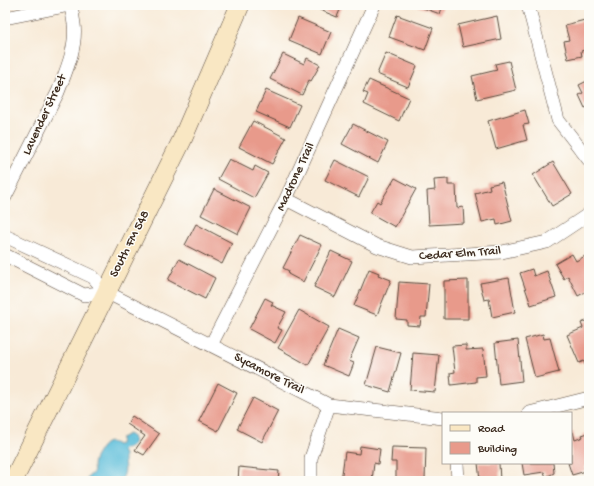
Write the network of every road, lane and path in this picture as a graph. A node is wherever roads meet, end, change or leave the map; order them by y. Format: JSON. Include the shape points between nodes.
{"nodes":[{"id":1,"x":70,"y":5,"type":"edge"},
{"id":2,"x":240,"y":5,"type":"edge"},
{"id":3,"x":374,"y":5,"type":"edge"},
{"id":4,"x":528,"y":5,"type":"edge"},
{"id":5,"x":5,"y":18,"type":"edge"},
{"id":6,"x":589,"y":160,"type":"edge"},
{"id":7,"x":5,"y":197,"type":"edge"},
{"id":8,"x":286,"y":200,"type":"junction"},
{"id":9,"x":589,"y":214,"type":"edge"},
{"id":10,"x":5,"y":236,"type":"edge"},
{"id":11,"x":5,"y":254,"type":"edge"},
{"id":12,"x":106,"y":292,"type":"junction"},
{"id":13,"x":210,"y":345,"type":"junction"},
{"id":14,"x":589,"y":398,"type":"edge"},
{"id":15,"x":329,"y":405,"type":"junction"},
{"id":16,"x":533,"y":412,"type":"edge"},
{"id":17,"x":442,"y":418,"type":"edge"},
{"id":18,"x":457,"y":464,"type":"edge"},
{"id":19,"x":13,"y":481,"type":"edge"},
{"id":20,"x":311,"y":481,"type":"edge"},
{"id":21,"x":458,"y":481,"type":"edge"}],
"edges":[{"from":1,"to":5,"type":"street"},
{"from":1,"to":7,"type":"street","name":"Lavender Street","via":[[74,39],[65,74]]},
{"from":2,"to":12,"type":"main road","name":"South FM 548","via":[[182,140]]},
{"from":3,"to":8,"type":"street","name":"Madrone Trail"},
{"from":4,"to":6,"type":"street","via":[[558,120]]},
{"from":8,"to":9,"type":"street","name":"Cedar Elm Trail","via":[[377,246],[412,257],[502,252],[547,242]]},
{"from":8,"to":13,"type":"street","name":"Madrone Trail"},
{"from":10,"to":12,"type":"street","name":"Sycamore Trail","via":[[93,277]]},
{"from":11,"to":12,"type":"street","via":[[84,295]]},
{"from":12,"to":13,"type":"street","name":"Sycamore Trail"},
{"from":12,"to":19,"type":"main road","name":"South FM 548"},
{"from":13,"to":15,"type":"street","name":"Sycamore Trail"},
{"from":14,"to":16,"type":"street"},
{"from":15,"to":17,"type":"street","name":"Sycamore Trail"},
{"from":15,"to":20,"type":"street","via":[[311,458]]},
{"from":18,"to":21,"type":"street"}]}
